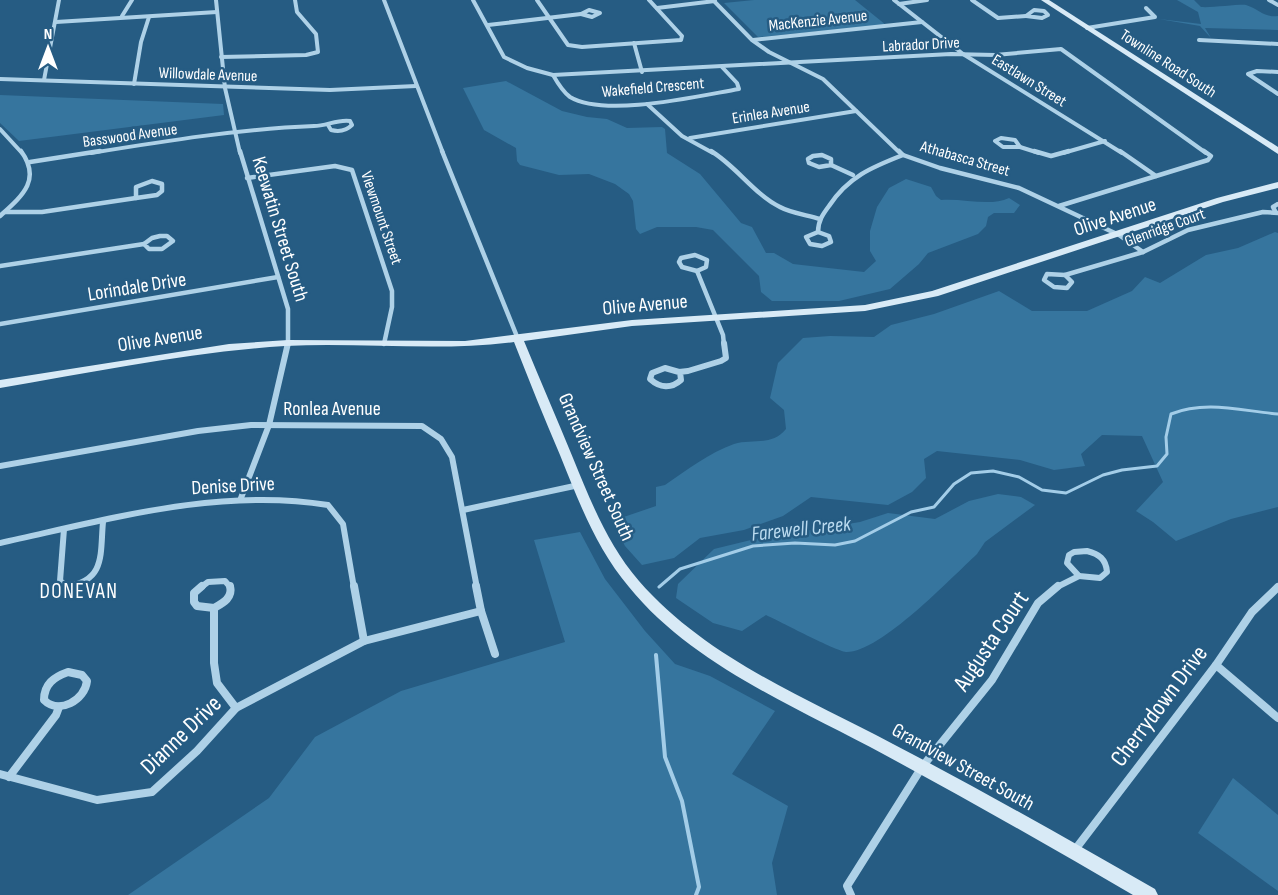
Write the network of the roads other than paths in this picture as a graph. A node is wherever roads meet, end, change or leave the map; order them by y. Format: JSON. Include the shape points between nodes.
{"nodes":[{"id":1,"x":59,"y":0,"type":"edge"},
{"id":2,"x":132,"y":0,"type":"edge"},
{"id":3,"x":216,"y":0,"type":"edge"},
{"id":4,"x":295,"y":0,"type":"edge"},
{"id":5,"x":384,"y":0,"type":"edge"},
{"id":6,"x":473,"y":0,"type":"edge"},
{"id":7,"x":537,"y":0,"type":"edge"},
{"id":8,"x":650,"y":0,"type":"edge"},
{"id":9,"x":894,"y":0,"type":"edge"},
{"id":10,"x":927,"y":0,"type":"edge"},
{"id":11,"x":972,"y":0,"type":"edge"},
{"id":12,"x":1044,"y":0,"type":"edge"},
{"id":13,"x":1269,"y":0,"type":"edge"},
{"id":14,"x":714,"y":1,"type":"edge"},
{"id":15,"x":898,"y":4,"type":"junction"},
{"id":16,"x":1278,"y":5,"type":"edge"},
{"id":17,"x":657,"y":8,"type":"junction"},
{"id":18,"x":1146,"y":8,"type":"dead end"},
{"id":19,"x":217,"y":12,"type":"junction"},
{"id":20,"x":580,"y":14,"type":"junction"},
{"id":21,"x":122,"y":16,"type":"junction"},
{"id":22,"x":1026,"y":16,"type":"junction"},
{"id":23,"x":149,"y":17,"type":"junction"},
{"id":24,"x":548,"y":18,"type":"junction"},
{"id":25,"x":56,"y":22,"type":"junction"},
{"id":26,"x":922,"y":22,"type":"junction"},
{"id":27,"x":488,"y":25,"type":"junction"},
{"id":28,"x":1087,"y":28,"type":"junction"},
{"id":29,"x":752,"y":40,"type":"junction"},
{"id":30,"x":1199,"y":40,"type":"dead end"},
{"id":31,"x":634,"y":43,"type":"junction"},
{"id":32,"x":1278,"y":44,"type":"edge"},
{"id":33,"x":963,"y":54,"type":"junction"},
{"id":34,"x":221,"y":57,"type":"junction"},
{"id":35,"x":795,"y":64,"type":"junction"},
{"id":36,"x":722,"y":67,"type":"junction"},
{"id":37,"x":642,"y":72,"type":"junction"},
{"id":38,"x":1278,"y":72,"type":"edge"},
{"id":39,"x":554,"y":75,"type":"junction"},
{"id":40,"x":0,"y":79,"type":"edge"},
{"id":41,"x":44,"y":80,"type":"junction"},
{"id":42,"x":134,"y":84,"type":"junction"},
{"id":43,"x":416,"y":86,"type":"junction"},
{"id":44,"x":225,"y":88,"type":"junction"},
{"id":45,"x":1278,"y":94,"type":"edge"},
{"id":46,"x":647,"y":104,"type":"junction"},
{"id":47,"x":856,"y":111,"type":"junction"},
{"id":48,"x":328,"y":125,"type":"junction"},
{"id":49,"x":0,"y":129,"type":"edge"},
{"id":50,"x":234,"y":133,"type":"junction"},
{"id":51,"x":689,"y":138,"type":"junction"},
{"id":52,"x":1105,"y":141,"type":"junction"},
{"id":53,"x":1020,"y":147,"type":"junction"},
{"id":54,"x":1278,"y":151,"type":"edge"},
{"id":55,"x":903,"y":155,"type":"junction"},
{"id":56,"x":30,"y":162,"type":"junction"},
{"id":57,"x":831,"y":165,"type":"junction"},
{"id":58,"x":853,"y":175,"type":"junction"},
{"id":59,"x":1156,"y":176,"type":"junction"},
{"id":60,"x":247,"y":178,"type":"junction"},
{"id":61,"x":1278,"y":185,"type":"edge"},
{"id":62,"x":136,"y":198,"type":"junction"},
{"id":63,"x":1278,"y":204,"type":"edge"},
{"id":64,"x":1059,"y":206,"type":"junction"},
{"id":65,"x":5,"y":212,"type":"junction"},
{"id":66,"x":1276,"y":212,"type":"edge"},
{"id":67,"x":0,"y":216,"type":"edge"},
{"id":68,"x":820,"y":219,"type":"junction"},
{"id":69,"x":818,"y":232,"type":"junction"},
{"id":70,"x":1119,"y":235,"type":"junction"},
{"id":71,"x":144,"y":244,"type":"junction"},
{"id":72,"x":1143,"y":252,"type":"junction"},
{"id":73,"x":0,"y":266,"type":"edge"},
{"id":74,"x":697,"y":271,"type":"junction"},
{"id":75,"x":1065,"y":275,"type":"junction"},
{"id":76,"x":278,"y":277,"type":"junction"},
{"id":77,"x":715,"y":318,"type":"junction"},
{"id":78,"x":0,"y":324,"type":"edge"},
{"id":79,"x":518,"y":339,"type":"junction"},
{"id":80,"x":288,"y":344,"type":"junction"},
{"id":81,"x":384,"y":344,"type":"junction"},
{"id":82,"x":680,"y":372,"type":"junction"},
{"id":83,"x":0,"y":384,"type":"edge"},
{"id":84,"x":269,"y":425,"type":"junction"},
{"id":85,"x":0,"y":466,"type":"edge"},
{"id":86,"x":579,"y":485,"type":"junction"},
{"id":87,"x":241,"y":498,"type":"junction"},
{"id":88,"x":463,"y":510,"type":"junction"},
{"id":89,"x":103,"y":522,"type":"junction"},
{"id":90,"x":64,"y":529,"type":"junction"},
{"id":91,"x":0,"y":543,"type":"edge"},
{"id":92,"x":1079,"y":576,"type":"junction"},
{"id":93,"x":1278,"y":587,"type":"edge"},
{"id":94,"x":214,"y":608,"type":"junction"},
{"id":95,"x":481,"y":611,"type":"junction"},
{"id":96,"x":364,"y":640,"type":"junction"},
{"id":97,"x":495,"y":654,"type":"dead end"},
{"id":98,"x":1216,"y":665,"type":"junction"},
{"id":99,"x":59,"y":707,"type":"junction"},
{"id":100,"x":236,"y":708,"type":"junction"},
{"id":101,"x":1278,"y":718,"type":"edge"},
{"id":102,"x":922,"y":767,"type":"junction"},
{"id":103,"x":0,"y":774,"type":"edge"},
{"id":104,"x":9,"y":777,"type":"junction"},
{"id":105,"x":1073,"y":851,"type":"junction"},
{"id":106,"x":851,"y":895,"type":"edge"},
{"id":107,"x":1149,"y":895,"type":"edge"}],
"edges":[{"from":1,"to":25,"type":"street"},
{"from":2,"to":21,"type":"street"},
{"from":3,"to":19,"type":"street","name":"Keewatin Street South"},
{"from":4,"to":34,"type":"street","via":[[297,12],[316,33],[318,52]]},
{"from":5,"to":43,"type":"street","name":"Grandview Street South"},
{"from":6,"to":27,"type":"street","name":"Labrador Drive"},
{"from":7,"to":24,"type":"street"},
{"from":8,"to":17,"type":"street"},
{"from":9,"to":15,"type":"street","name":"Eastlawn Street"},
{"from":10,"to":15,"type":"street"},
{"from":11,"to":22,"type":"street","via":[[998,18]]},
{"from":12,"to":28,"type":"main road","name":"Townline Road South"},
{"from":13,"to":16,"type":"street"},
{"from":14,"to":17,"type":"street"},
{"from":14,"to":29,"type":"street","name":"Athabasca Street"},
{"from":15,"to":26,"type":"street","name":"Eastlawn Street"},
{"from":17,"to":31,"type":"street","via":[[682,36],[681,40]]},
{"from":18,"to":28,"type":"street","via":[[1155,17]]},
{"from":19,"to":23,"type":"street"},
{"from":19,"to":34,"type":"street","name":"Keewatin Street South"},
{"from":20,"to":20,"type":"street","via":[[590,10],[600,13],[589,17]]},
{"from":20,"to":24,"type":"street"},
{"from":21,"to":23,"type":"street"},
{"from":21,"to":25,"type":"street"},
{"from":22,"to":22,"type":"street","via":[[1042,18],[1048,15],[1034,10]]},
{"from":23,"to":42,"type":"street","via":[[141,37]]},
{"from":24,"to":27,"type":"street"},
{"from":24,"to":31,"type":"street","via":[[568,45]]},
{"from":25,"to":41,"type":"street"},
{"from":26,"to":29,"type":"street","name":"MacKenzie Avenue"},
{"from":26,"to":33,"type":"street","name":"Eastlawn Street"},
{"from":27,"to":39,"type":"street","name":"Labrador Drive","via":[[504,57]]},
{"from":28,"to":54,"type":"main road","name":"Townline Road South"},
{"from":29,"to":35,"type":"street","name":"Athabasca Street"},
{"from":30,"to":32,"type":"street"},
{"from":31,"to":37,"type":"street"},
{"from":33,"to":35,"type":"street","name":"Labrador Drive"},
{"from":33,"to":52,"type":"street","name":"Eastlawn Street"},
{"from":33,"to":59,"type":"street","name":"Labrador Drive","via":[[1061,49],[1211,156]]},
{"from":34,"to":44,"type":"street","name":"Keewatin Street South"},
{"from":35,"to":36,"type":"street","name":"Labrador Drive"},
{"from":35,"to":47,"type":"street","name":"Athabasca Street","via":[[823,79]]},
{"from":36,"to":37,"type":"street","name":"Labrador Drive"},
{"from":36,"to":46,"type":"street","name":"Wakefield Crescent","via":[[739,89]]},
{"from":37,"to":39,"type":"street","name":"Labrador Drive"},
{"from":38,"to":45,"type":"street","via":[[1248,74]]},
{"from":39,"to":46,"type":"street","name":"Wakefield Crescent","via":[[558,86],[569,96],[590,105]]},
{"from":40,"to":41,"type":"street","name":"Willowdale Avenue"},
{"from":41,"to":42,"type":"street","name":"Willowdale Avenue"},
{"from":42,"to":44,"type":"street","name":"Willowdale Avenue"},
{"from":43,"to":44,"type":"street","name":"Willowdale Avenue","via":[[330,90]]},
{"from":43,"to":79,"type":"street","name":"Grandview Street South"},
{"from":44,"to":50,"type":"street","name":"Keewatin Street South"},
{"from":46,"to":51,"type":"street","via":[[681,136]]},
{"from":47,"to":51,"type":"street","name":"Erinlea Avenue"},
{"from":47,"to":55,"type":"street","name":"Athabasca Street"},
{"from":48,"to":48,"type":"street","via":[[339,120],[352,124],[338,131]]},
{"from":48,"to":50,"type":"street","name":"Basswood Avenue"},
{"from":49,"to":56,"type":"street"},
{"from":50,"to":56,"type":"street","name":"Basswood Avenue"},
{"from":50,"to":60,"type":"street","name":"Keewatin Street South"},
{"from":51,"to":68,"type":"street","via":[[728,161],[781,208]]},
{"from":52,"to":53,"type":"street","via":[[1051,156]]},
{"from":52,"to":59,"type":"street","name":"Eastlawn Street"},
{"from":53,"to":53,"type":"street","via":[[1006,148],[995,141],[1011,138]]},
{"from":55,"to":58,"type":"street"},
{"from":55,"to":64,"type":"street","name":"Athabasca Street","via":[[1019,188]]},
{"from":56,"to":65,"type":"street","via":[[28,186]]},
{"from":57,"to":57,"type":"street","via":[[826,156],[808,159],[815,166]]},
{"from":57,"to":58,"type":"street"},
{"from":58,"to":68,"type":"street"},
{"from":59,"to":64,"type":"street","name":"Labrador Drive"},
{"from":60,"to":76,"type":"street","name":"Keewatin Street South"},
{"from":60,"to":81,"type":"street","name":"Viewmount Street","via":[[334,166],[352,170],[393,291]]},
{"from":61,"to":70,"type":"main road","name":"Olive Avenue"},
{"from":62,"to":62,"type":"street","via":[[157,195],[162,184],[140,184],[136,187]]},
{"from":62,"to":65,"type":"street","via":[[42,212]]},
{"from":63,"to":66,"type":"street","name":"Glenridge Court","via":[[1274,207]]},
{"from":64,"to":70,"type":"street","name":"Athabasca Street"},
{"from":65,"to":67,"type":"street"},
{"from":66,"to":72,"type":"street","name":"Glenridge Court","via":[[1188,230]]},
{"from":68,"to":69,"type":"street"},
{"from":69,"to":69,"type":"street","via":[[808,235],[807,242],[822,246],[831,242],[829,236]]},
{"from":70,"to":72,"type":"street","name":"Athabasca Street"},
{"from":70,"to":77,"type":"main road","name":"Olive Avenue","via":[[911,300],[833,312]]},
{"from":71,"to":71,"type":"street","via":[[158,236],[173,241],[157,250]]},
{"from":71,"to":73,"type":"street"},
{"from":72,"to":75,"type":"street","name":"Glenridge Court"},
{"from":74,"to":74,"type":"street","via":[[682,267],[681,258],[695,255],[707,260],[706,267]]},
{"from":74,"to":77,"type":"street"},
{"from":75,"to":75,"type":"street","name":"Glenridge Court","via":[[1072,282],[1067,288],[1054,287],[1044,280],[1047,274]]},
{"from":76,"to":78,"type":"street","name":"Lorindale Drive"},
{"from":76,"to":80,"type":"street","name":"Keewatin Street South","via":[[288,309]]},
{"from":77,"to":79,"type":"main road","name":"Olive Avenue","via":[[632,322]]},
{"from":77,"to":82,"type":"street","via":[[723,334],[726,358]]},
{"from":79,"to":81,"type":"main road","name":"Olive Avenue","via":[[465,344]]},
{"from":79,"to":86,"type":"main road","name":"Grandview Street South"},
{"from":80,"to":81,"type":"main road","name":"Olive Avenue"},
{"from":80,"to":83,"type":"main road","name":"Olive Avenue","via":[[208,349]]},
{"from":80,"to":84,"type":"street","name":"Keewatin Street South"},
{"from":82,"to":82,"type":"street","via":[[659,368],[651,373],[650,379],[656,385],[671,387],[681,380]]},
{"from":84,"to":85,"type":"street","name":"Ronlea Avenue","via":[[198,431]]},
{"from":84,"to":87,"type":"street","name":"Keewatin Street South"},
{"from":84,"to":88,"type":"street","name":"Ronlea Avenue","via":[[422,426],[441,439],[452,457]]},
{"from":86,"to":88,"type":"street"},
{"from":86,"to":102,"type":"main road","name":"Grandview Street South","via":[[594,525],[624,575],[681,631],[753,678]]},
{"from":87,"to":89,"type":"street","name":"Denise Drive"},
{"from":87,"to":96,"type":"street","name":"Denise Drive","via":[[328,505],[343,524]]},
{"from":88,"to":95,"type":"street","name":"Ronlea Avenue"},
{"from":89,"to":90,"type":"street","name":"Denise Drive"},
{"from":89,"to":90,"type":"street","via":[[94,576],[87,582],[67,586],[60,581],[59,572]]},
{"from":90,"to":91,"type":"street","name":"Denise Drive"},
{"from":92,"to":92,"type":"street","name":"Augusta Court","via":[[1100,578],[1107,572],[1106,562],[1091,551],[1072,551],[1067,563]]},
{"from":92,"to":102,"type":"street","name":"Augusta Court","via":[[1048,592],[1033,609],[993,679]]},
{"from":93,"to":98,"type":"street","name":"Cherrydown Drive","via":[[1252,612]]},
{"from":94,"to":94,"type":"street","via":[[230,597],[231,588],[225,581],[208,582],[194,593],[197,606]]},
{"from":94,"to":100,"type":"street","via":[[217,683]]},
{"from":95,"to":96,"type":"street","name":"Dianne Drive"},
{"from":95,"to":97,"type":"street","name":"Ronlea Avenue"},
{"from":96,"to":100,"type":"street","name":"Dianne Drive"},
{"from":98,"to":101,"type":"street"},
{"from":98,"to":105,"type":"street","name":"Cherrydown Drive"},
{"from":99,"to":99,"type":"street","via":[[44,700],[48,683],[68,672],[85,676],[85,692]]},
{"from":99,"to":104,"type":"street"},
{"from":100,"to":104,"type":"street","name":"Dianne Drive","via":[[152,792],[97,800]]},
{"from":102,"to":105,"type":"main road","name":"Grandview Street South"},
{"from":102,"to":106,"type":"street","name":"Augusta Court","via":[[847,886]]},
{"from":103,"to":104,"type":"street","name":"Dianne Drive"},
{"from":105,"to":107,"type":"main road","name":"Grandview Street South"}]}
